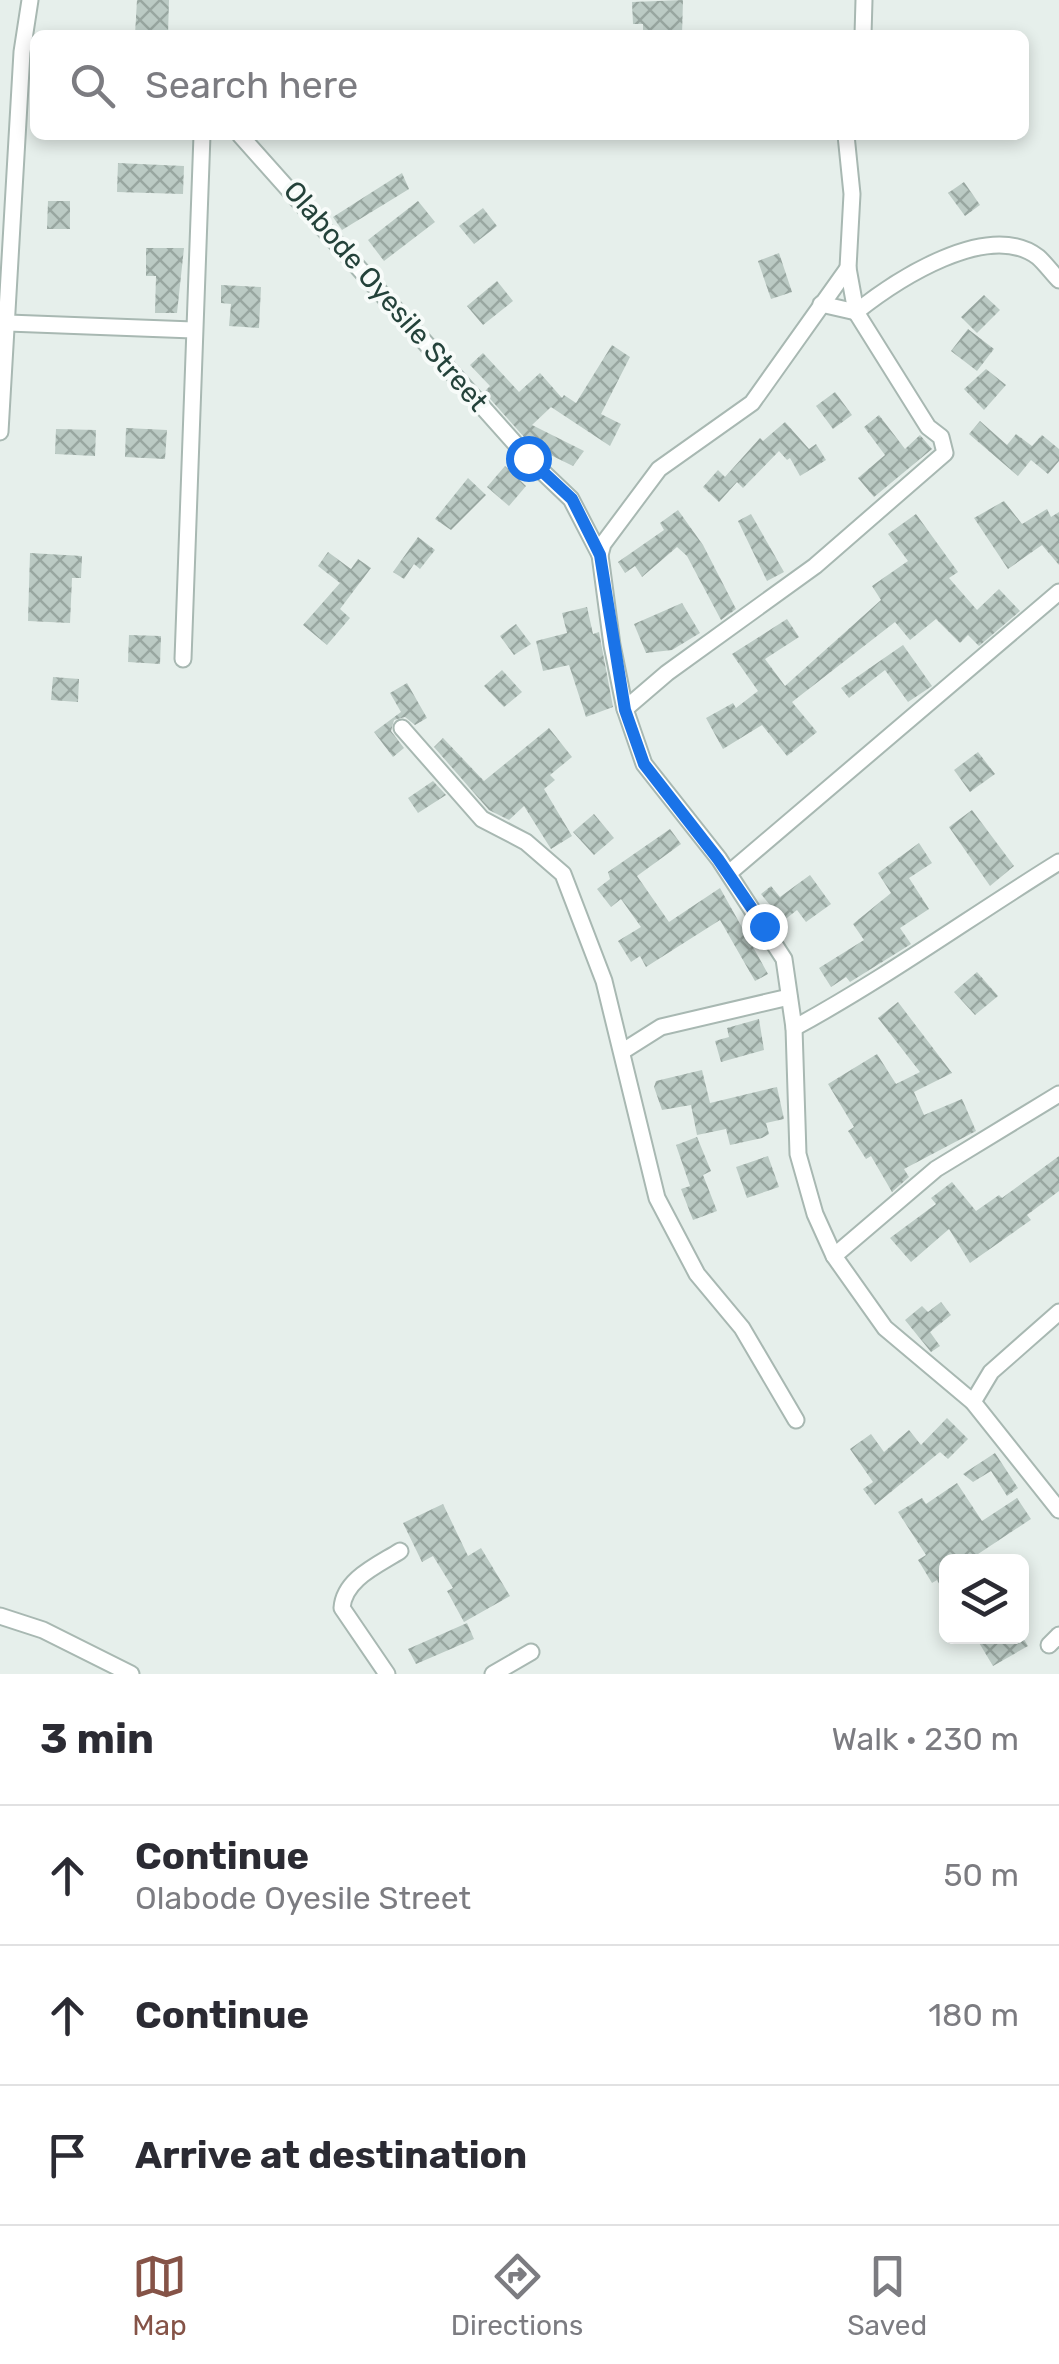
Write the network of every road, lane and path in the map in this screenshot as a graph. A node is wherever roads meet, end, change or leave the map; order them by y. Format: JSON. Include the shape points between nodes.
{"nodes":[{"id":1,"x":30,"y":0,"type":"edge"},
{"id":2,"x":864,"y":0,"type":"edge"},
{"id":3,"x":863,"y":30,"type":"edge"},
{"id":4,"x":28,"y":54,"type":"edge"},
{"id":5,"x":202,"y":140,"type":"edge"},
{"id":6,"x":244,"y":140,"type":"edge"},
{"id":7,"x":847,"y":140,"type":"edge"},
{"id":8,"x":848,"y":268,"type":"junction"},
{"id":9,"x":1059,"y":280,"type":"edge"},
{"id":10,"x":821,"y":304,"type":"junction"},
{"id":11,"x":856,"y":312,"type":"junction"},
{"id":12,"x":8,"y":323,"type":"junction"},
{"id":13,"x":194,"y":330,"type":"junction"},
{"id":14,"x":0,"y":432,"type":"edge"},
{"id":15,"x":600,"y":555,"type":"junction"},
{"id":16,"x":1059,"y":592,"type":"edge"},
{"id":17,"x":183,"y":660,"type":"dead end"},
{"id":18,"x":625,"y":710,"type":"junction"},
{"id":19,"x":402,"y":728,"type":"dead end"},
{"id":20,"x":1059,"y":862,"type":"edge"},
{"id":21,"x":729,"y":873,"type":"junction"},
{"id":22,"x":789,"y":997,"type":"junction"},
{"id":23,"x":794,"y":1028,"type":"junction"},
{"id":24,"x":623,"y":1051,"type":"junction"},
{"id":25,"x":1059,"y":1094,"type":"edge"},
{"id":26,"x":834,"y":1256,"type":"junction"},
{"id":27,"x":1059,"y":1312,"type":"edge"},
{"id":28,"x":974,"y":1402,"type":"junction"},
{"id":29,"x":796,"y":1420,"type":"dead end"},
{"id":30,"x":1059,"y":1510,"type":"edge"},
{"id":31,"x":400,"y":1551,"type":"dead end"},
{"id":32,"x":0,"y":1616,"type":"edge"},
{"id":33,"x":531,"y":1652,"type":"dead end"},
{"id":34,"x":132,"y":1674,"type":"edge"},
{"id":35,"x":387,"y":1674,"type":"edge"},
{"id":36,"x":493,"y":1674,"type":"edge"}],
"edges":[{"from":1,"to":4,"type":"street"},
{"from":2,"to":3,"type":"street"},
{"from":4,"to":12,"type":"street"},
{"from":5,"to":13,"type":"street"},
{"from":6,"to":15,"type":"street","name":"Olabode Oyesile Street","via":[[515,444],[572,499]]},
{"from":7,"to":8,"type":"street"},
{"from":8,"to":10,"type":"street"},
{"from":8,"to":11,"type":"street"},
{"from":9,"to":11,"type":"street","via":[[1027,252],[974,248],[885,289]]},
{"from":10,"to":11,"type":"street"},
{"from":10,"to":15,"type":"street","via":[[752,403],[659,469]]},
{"from":11,"to":18,"type":"street","via":[[945,453],[815,566]]},
{"from":12,"to":13,"type":"street"},
{"from":12,"to":14,"type":"street"},
{"from":13,"to":17,"type":"street"},
{"from":15,"to":18,"type":"street","name":"Olabode Oyesile Street"},
{"from":16,"to":21,"type":"street"},
{"from":18,"to":21,"type":"street","name":"Olabode Oyesile Street","via":[[644,764]]},
{"from":19,"to":24,"type":"street","via":[[482,819],[526,842],[564,874]]},
{"from":20,"to":23,"type":"street","via":[[881,981]]},
{"from":21,"to":22,"type":"street","name":"Olabode Oyesile Street","via":[[784,959]]},
{"from":22,"to":23,"type":"street","name":"Olabode Oyesile Street"},
{"from":22,"to":24,"type":"street","via":[[661,1027]]},
{"from":23,"to":26,"type":"street","name":"Olabode Oyesile Street","via":[[798,1154]]},
{"from":24,"to":29,"type":"street","via":[[657,1198],[697,1274],[742,1328]]},
{"from":25,"to":26,"type":"street","via":[[936,1168]]},
{"from":26,"to":28,"type":"street","name":"Olabode Oyesile Street","via":[[885,1328]]},
{"from":27,"to":28,"type":"street","via":[[991,1372]]},
{"from":28,"to":30,"type":"street","name":"Olabode Oyesile Street"},
{"from":31,"to":35,"type":"street","via":[[354,1581],[342,1600]]},
{"from":32,"to":34,"type":"street"},
{"from":33,"to":36,"type":"street"}]}
